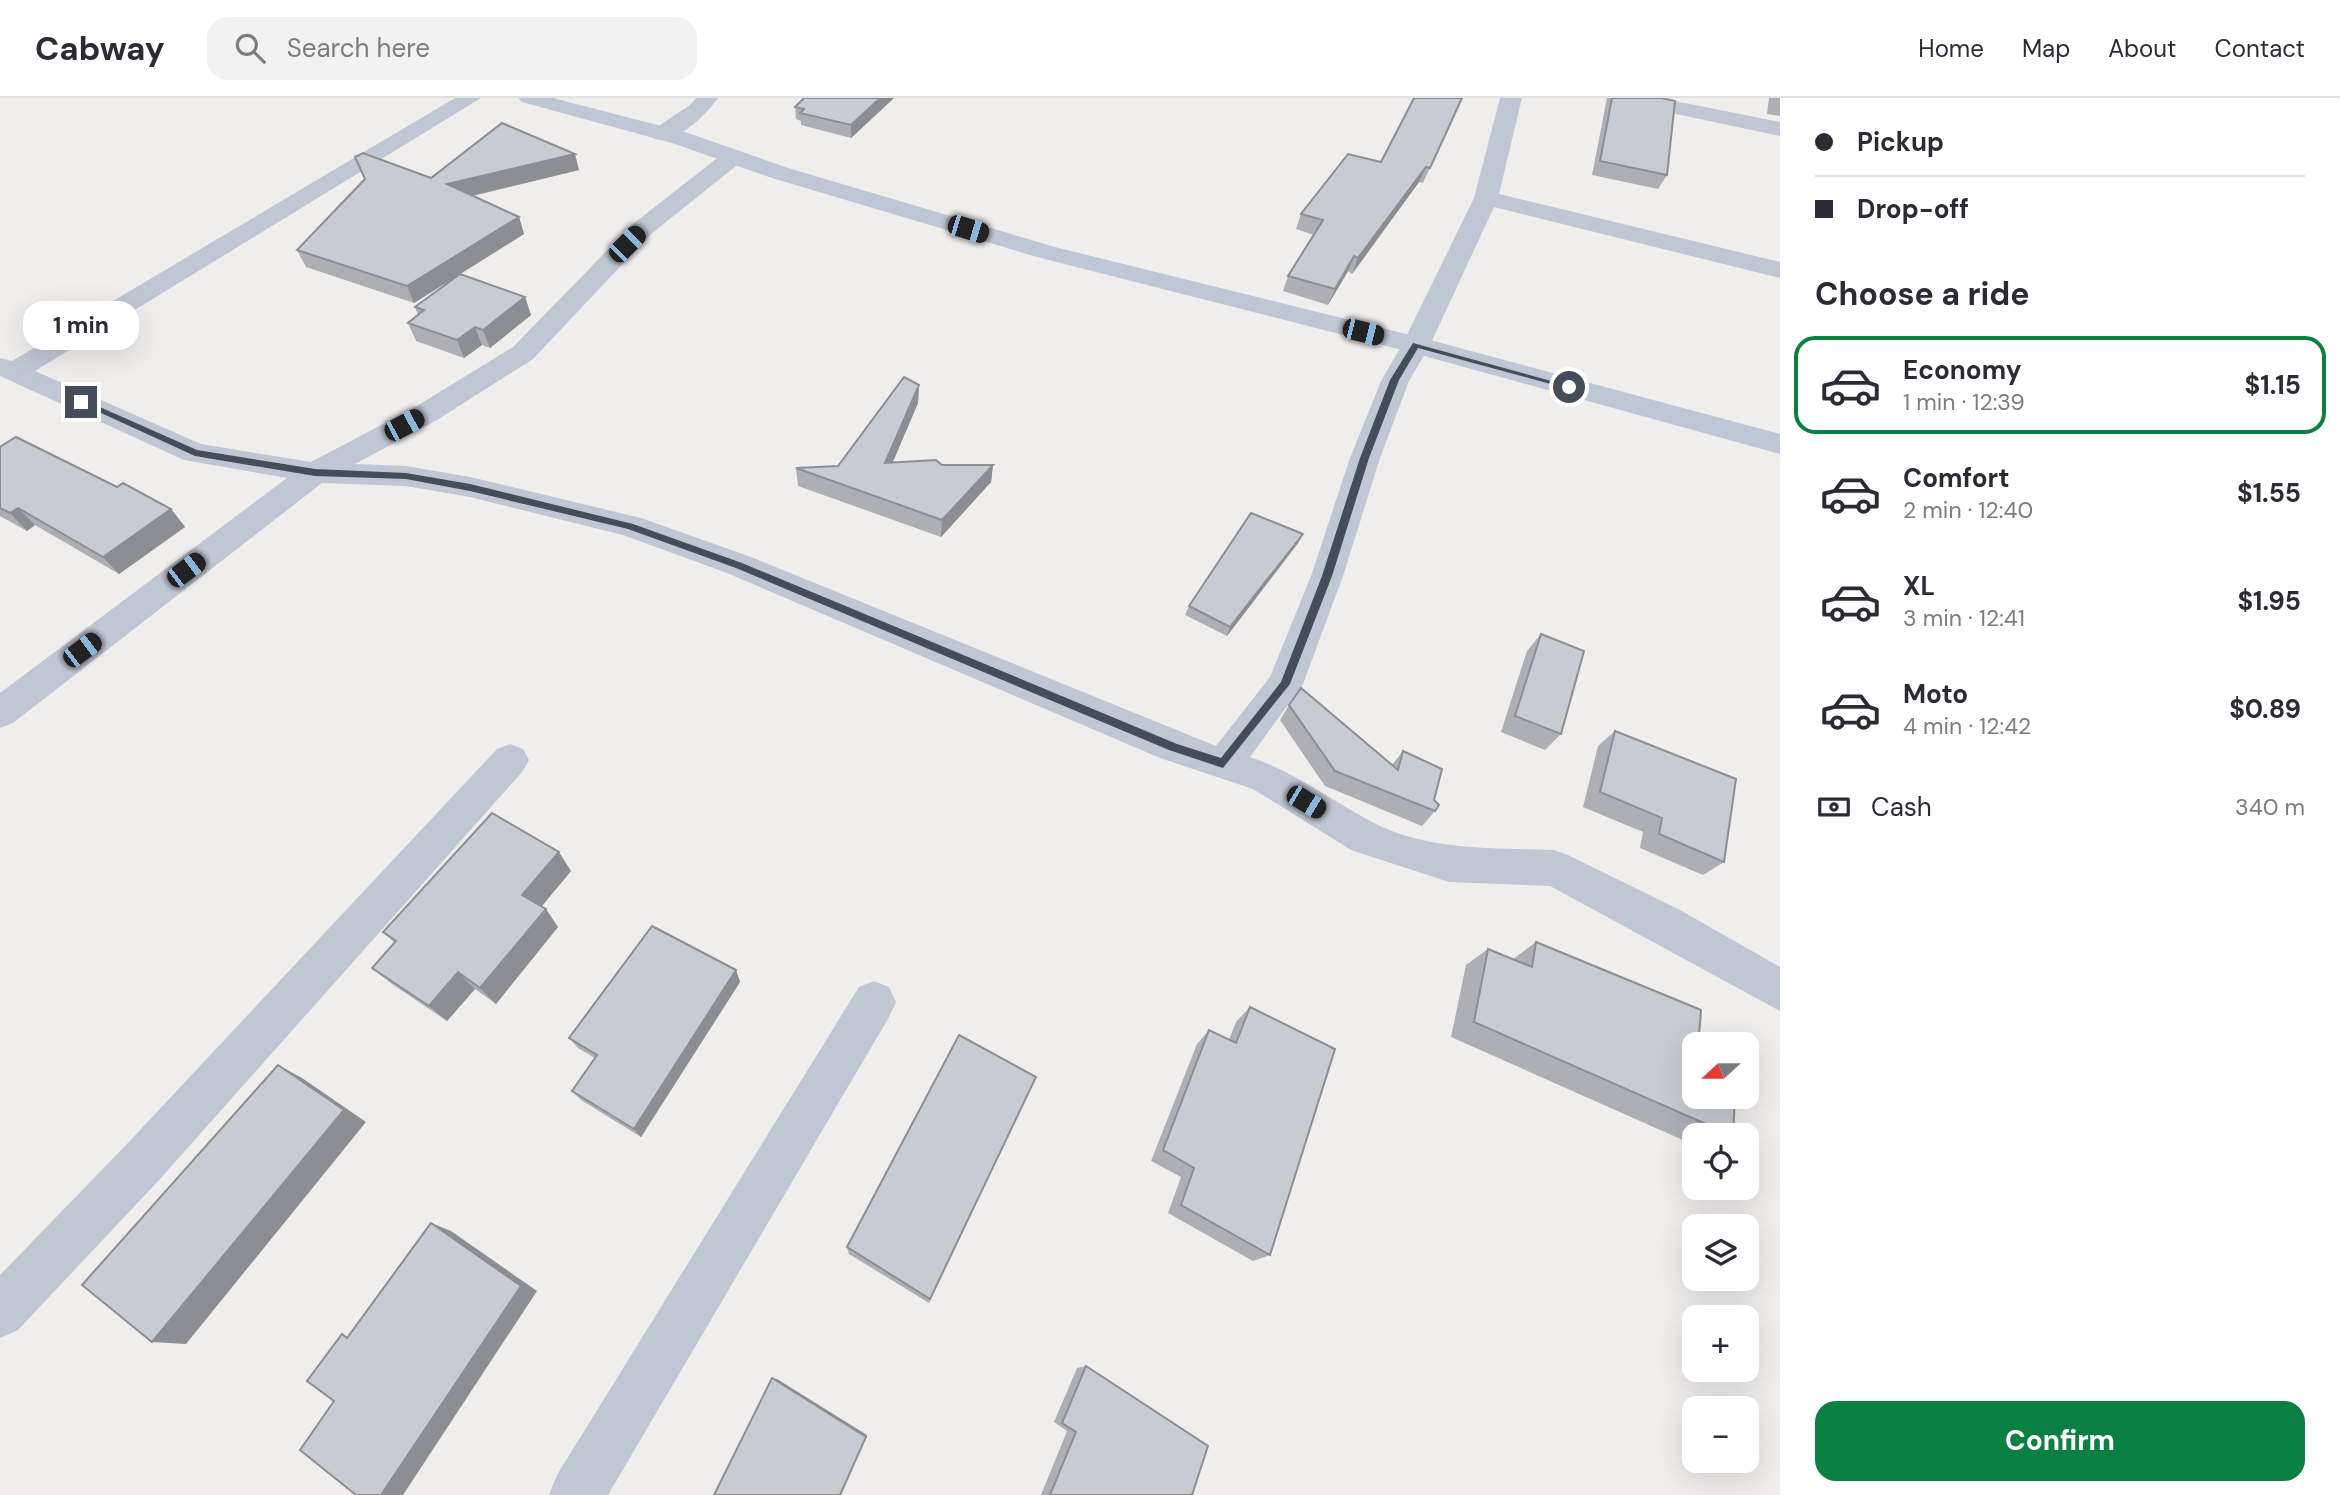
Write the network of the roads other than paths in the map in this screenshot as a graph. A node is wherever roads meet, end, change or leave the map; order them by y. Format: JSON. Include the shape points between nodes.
{"nodes":[{"id":1,"x":470,"y":98,"type":"edge"},
{"id":2,"x":529,"y":98,"type":"edge"},
{"id":3,"x":706,"y":98,"type":"edge"},
{"id":4,"x":1511,"y":98,"type":"edge"},
{"id":5,"x":1629,"y":98,"type":"edge"},
{"id":6,"x":1780,"y":129,"type":"edge"},
{"id":7,"x":662,"y":134,"type":"junction"},
{"id":8,"x":733,"y":156,"type":"junction"},
{"id":9,"x":1486,"y":198,"type":"junction"},
{"id":10,"x":1780,"y":270,"type":"edge"},
{"id":11,"x":1416,"y":345,"type":"junction"},
{"id":12,"x":7,"y":369,"type":"edge"},
{"id":13,"x":1780,"y":444,"type":"edge"},
{"id":14,"x":315,"y":472,"type":"junction"},
{"id":15,"x":0,"y":713,"type":"edge"},
{"id":16,"x":510,"y":760,"type":"dead end"},
{"id":17,"x":1223,"y":764,"type":"junction"},
{"id":18,"x":1780,"y":990,"type":"edge"},
{"id":19,"x":874,"y":1002,"type":"dead end"},
{"id":20,"x":0,"y":1312,"type":"edge"},
{"id":21,"x":577,"y":1495,"type":"edge"}],
"edges":[{"from":1,"to":12,"type":"street"},
{"from":2,"to":7,"type":"street"},
{"from":3,"to":7,"type":"street","via":[[698,110]]},
{"from":4,"to":9,"type":"street"},
{"from":5,"to":6,"type":"street"},
{"from":7,"to":8,"type":"street"},
{"from":8,"to":11,"type":"street","via":[[1046,252]]},
{"from":8,"to":14,"type":"street","via":[[642,229],[523,353],[426,413]]},
{"from":9,"to":10,"type":"street"},
{"from":9,"to":11,"type":"street"},
{"from":11,"to":13,"type":"street"},
{"from":11,"to":17,"type":"street","via":[[1395,380],[1364,458],[1327,576],[1285,684]]},
{"from":12,"to":14,"type":"street","via":[[195,453]]},
{"from":14,"to":15,"type":"street"},
{"from":14,"to":17,"type":"street","via":[[406,476],[630,526],[739,565]]},
{"from":16,"to":20,"type":"street","via":[[143,1163]]},
{"from":17,"to":18,"type":"street","via":[[1266,778],[1365,838],[1450,864],[1554,868]]},
{"from":19,"to":21,"type":"street"}]}
